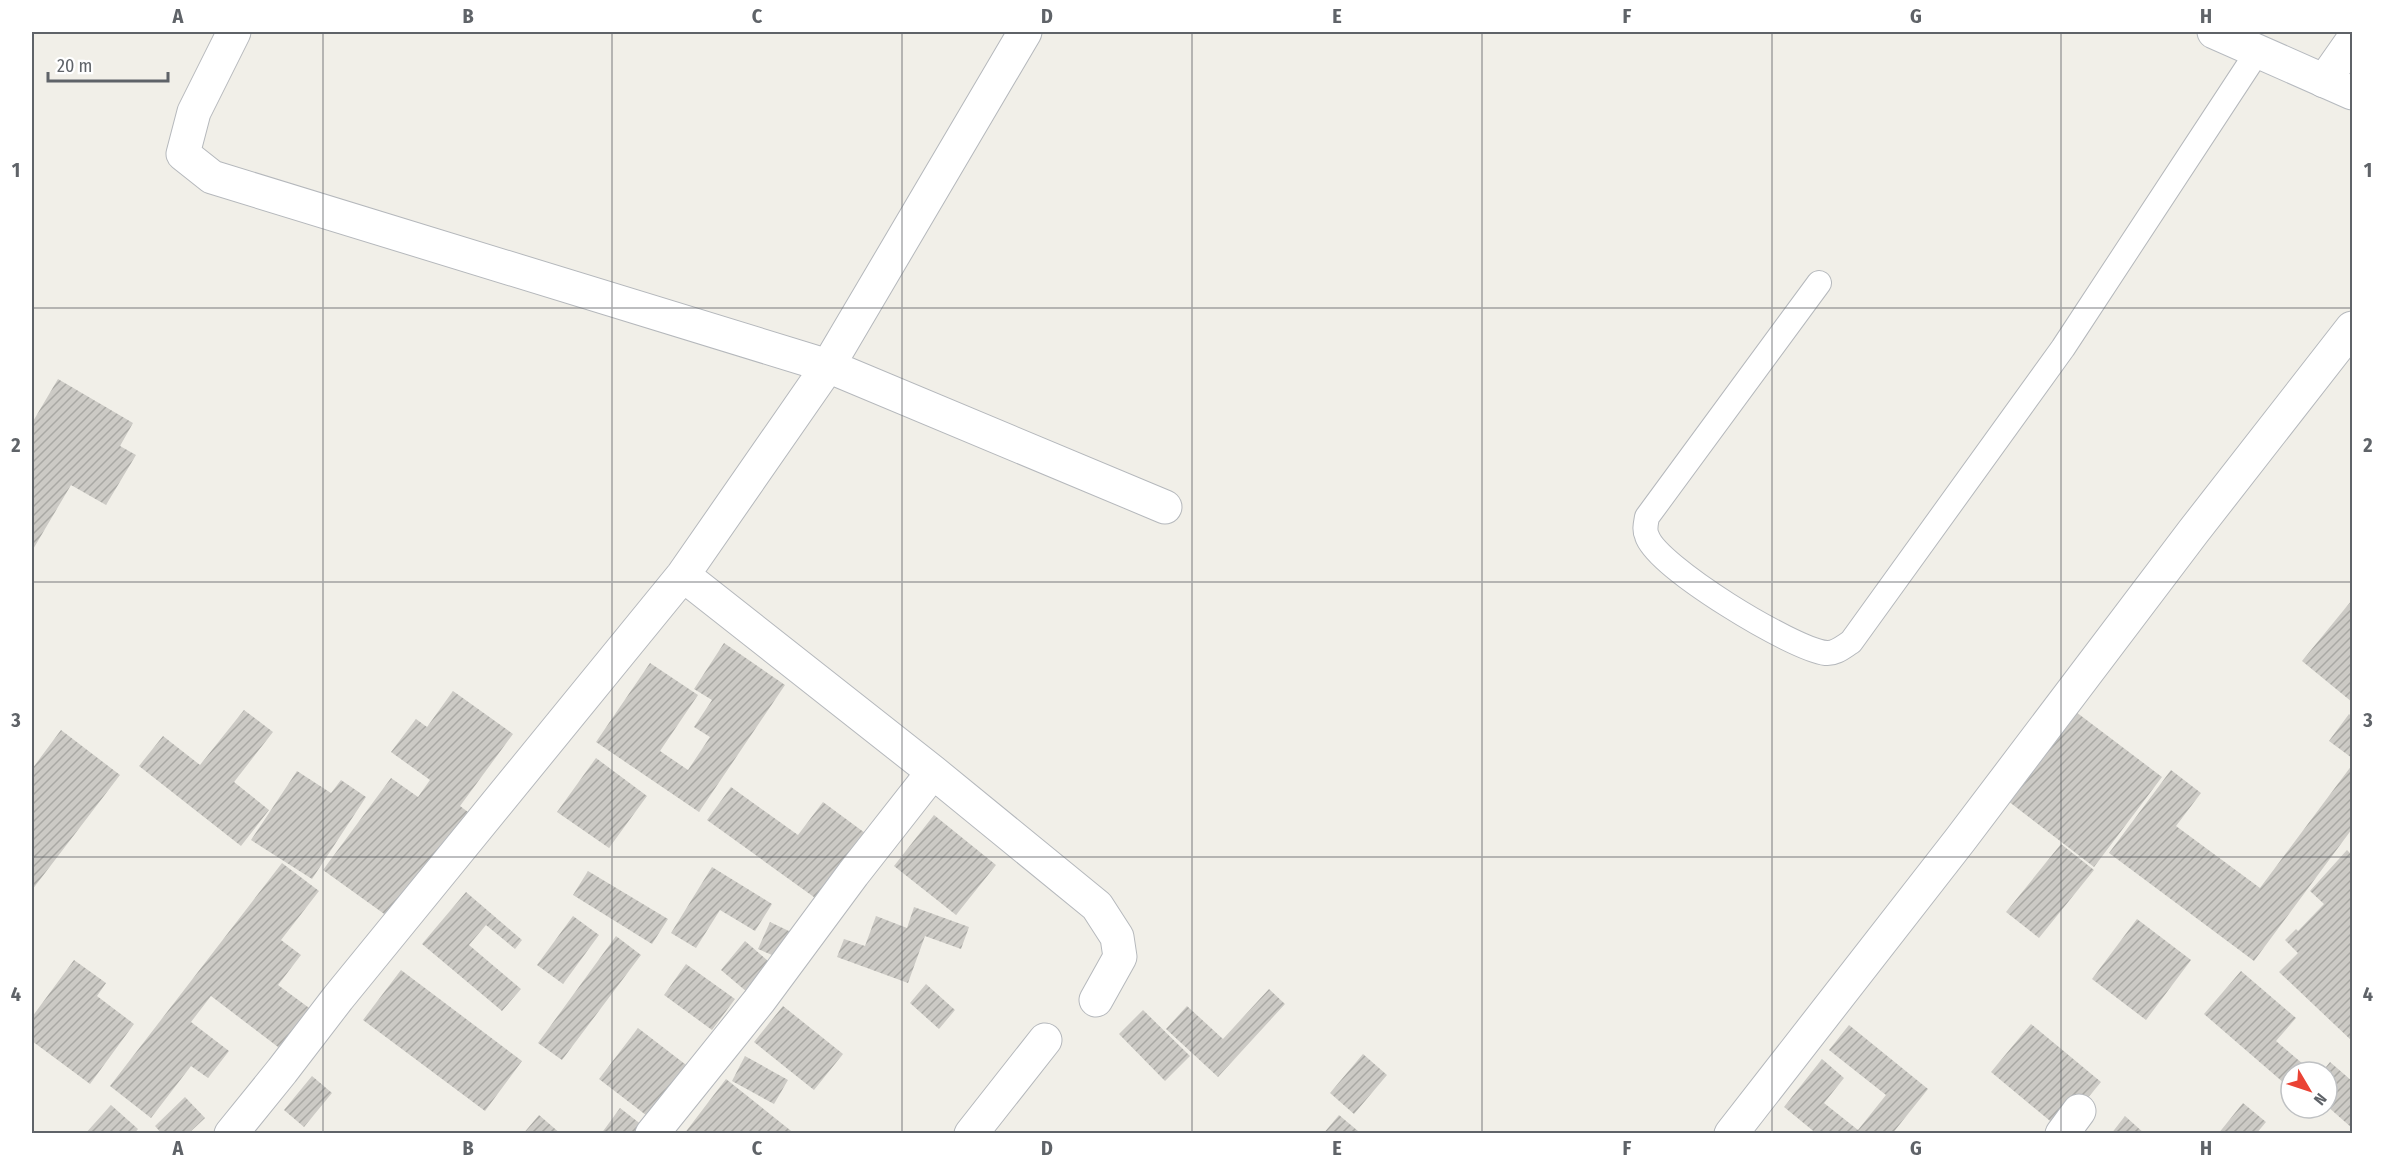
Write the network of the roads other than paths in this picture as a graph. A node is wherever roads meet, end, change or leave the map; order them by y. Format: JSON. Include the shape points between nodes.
{"nodes":[{"id":1,"x":234,"y":32,"type":"edge"},
{"id":2,"x":1025,"y":32,"type":"edge"},
{"id":3,"x":2214,"y":32,"type":"edge"},
{"id":4,"x":2352,"y":41,"type":"edge"},
{"id":5,"x":2258,"y":51,"type":"junction"},
{"id":6,"x":2338,"y":87,"type":"edge"},
{"id":7,"x":1819,"y":283,"type":"dead end"},
{"id":8,"x":2352,"y":328,"type":"edge"},
{"id":9,"x":828,"y":366,"type":"junction"},
{"id":10,"x":1165,"y":507,"type":"dead end"},
{"id":11,"x":683,"y":575,"type":"junction"},
{"id":12,"x":933,"y":772,"type":"junction"},
{"id":13,"x":1096,"y":1000,"type":"dead end"},
{"id":14,"x":1045,"y":1040,"type":"dead end"},
{"id":15,"x":231,"y":1134,"type":"edge"},
{"id":16,"x":652,"y":1134,"type":"edge"},
{"id":17,"x":971,"y":1134,"type":"edge"},
{"id":18,"x":1731,"y":1134,"type":"edge"}],
"edges":[{"from":1,"to":9,"type":"street","via":[[194,112],[183,154],[212,177]]},
{"from":2,"to":9,"type":"street"},
{"from":3,"to":5,"type":"street"},
{"from":4,"to":6,"type":"street"},
{"from":5,"to":6,"type":"street"},
{"from":5,"to":7,"type":"lane","via":[[2063,348],[1851,642],[1827,653],[1801,646],[1760,626],[1674,566],[1647,537],[1645,527],[1647,517]]},
{"from":8,"to":18,"type":"street"},
{"from":9,"to":10,"type":"street"},
{"from":9,"to":11,"type":"street"},
{"from":11,"to":12,"type":"street"},
{"from":11,"to":15,"type":"street"},
{"from":12,"to":13,"type":"street","via":[[1097,906],[1117,937],[1120,957]]},
{"from":12,"to":16,"type":"street"},
{"from":14,"to":17,"type":"street"}]}
